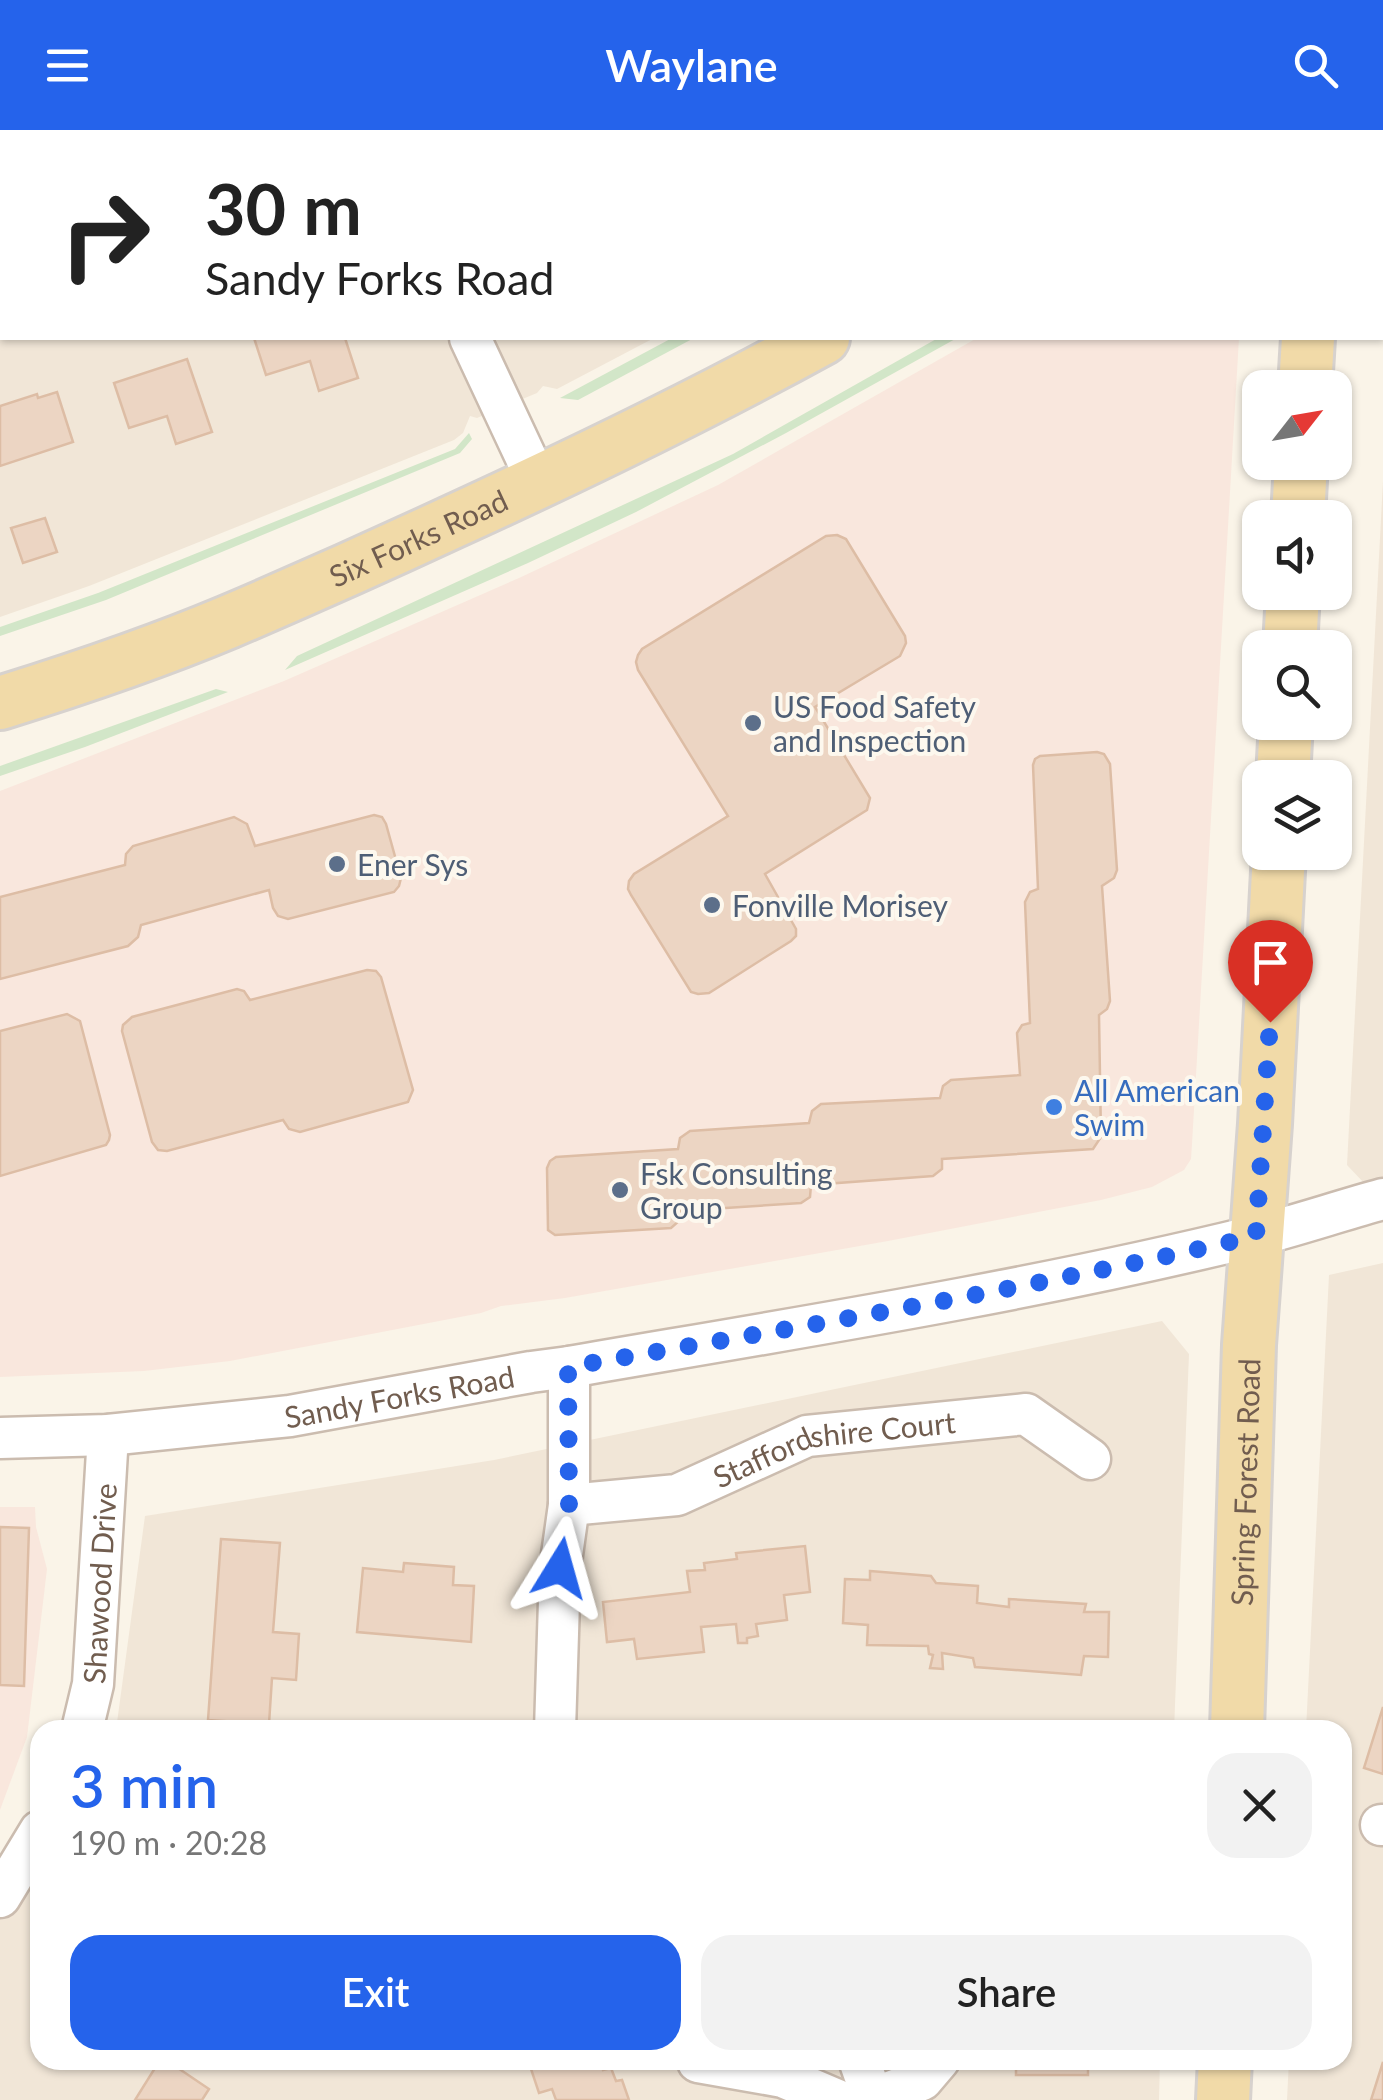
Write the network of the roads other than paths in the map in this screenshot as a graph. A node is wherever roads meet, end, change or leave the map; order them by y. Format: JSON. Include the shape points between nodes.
{"nodes":[{"id":1,"x":471,"y":340,"type":"edge"},
{"id":2,"x":819,"y":340,"type":"edge"},
{"id":3,"x":1308,"y":340,"type":"edge"},
{"id":4,"x":1306,"y":370,"type":"edge"},
{"id":5,"x":538,"y":483,"type":"junction"},
{"id":6,"x":0,"y":704,"type":"edge"},
{"id":7,"x":1278,"y":870,"type":"edge"},
{"id":8,"x":1383,"y":1199,"type":"edge"},
{"id":9,"x":1256,"y":1236,"type":"junction"},
{"id":10,"x":568,"y":1367,"type":"junction"},
{"id":11,"x":108,"y":1435,"type":"junction"},
{"id":12,"x":0,"y":1438,"type":"edge"},
{"id":13,"x":1090,"y":1459,"type":"dead end"},
{"id":14,"x":569,"y":1505,"type":"junction"},
{"id":15,"x":84,"y":1720,"type":"edge"},
{"id":16,"x":555,"y":1720,"type":"edge"},
{"id":17,"x":1237,"y":1720,"type":"edge"},
{"id":18,"x":30,"y":1848,"type":"edge"},
{"id":19,"x":0,"y":1897,"type":"edge"},
{"id":20,"x":701,"y":2070,"type":"edge"},
{"id":21,"x":772,"y":2070,"type":"edge"},
{"id":22,"x":862,"y":2070,"type":"edge"},
{"id":23,"x":930,"y":2070,"type":"edge"},
{"id":24,"x":1224,"y":2070,"type":"edge"},
{"id":25,"x":710,"y":2100,"type":"edge"},
{"id":26,"x":837,"y":2100,"type":"edge"},
{"id":27,"x":870,"y":2100,"type":"edge"},
{"id":28,"x":1223,"y":2100,"type":"edge"}],
"edges":[{"from":1,"to":5,"type":"street"},
{"from":2,"to":5,"type":"main road","name":"Six Forks Road"},
{"from":3,"to":4,"type":"main road"},
{"from":5,"to":6,"type":"main road","name":"Six Forks Road","via":[[225,623]]},
{"from":7,"to":9,"type":"main road","name":"Spring Forest Road"},
{"from":8,"to":9,"type":"street","name":"Sandy Forks Road"},
{"from":9,"to":10,"type":"street","name":"Sandy Forks Road","via":[[934,1304]]},
{"from":9,"to":17,"type":"main road","name":"Spring Forest Road"},
{"from":10,"to":11,"type":"street","name":"Sandy Forks Road","via":[[290,1416]]},
{"from":10,"to":14,"type":"street"},
{"from":11,"to":12,"type":"street","name":"Sandy Forks Road"},
{"from":11,"to":15,"type":"street","name":"Shawood Drive","via":[[93,1684]]},
{"from":13,"to":14,"type":"street","name":"Staffordshire Court","via":[[1026,1414],[807,1436],[678,1495]]},
{"from":14,"to":16,"type":"street"},
{"from":18,"to":19,"type":"street"},
{"from":20,"to":25,"type":"street"},
{"from":21,"to":26,"type":"street"},
{"from":22,"to":27,"type":"street"},
{"from":23,"to":27,"type":"street","via":[[922,2080]]},
{"from":24,"to":28,"type":"main road"}]}
